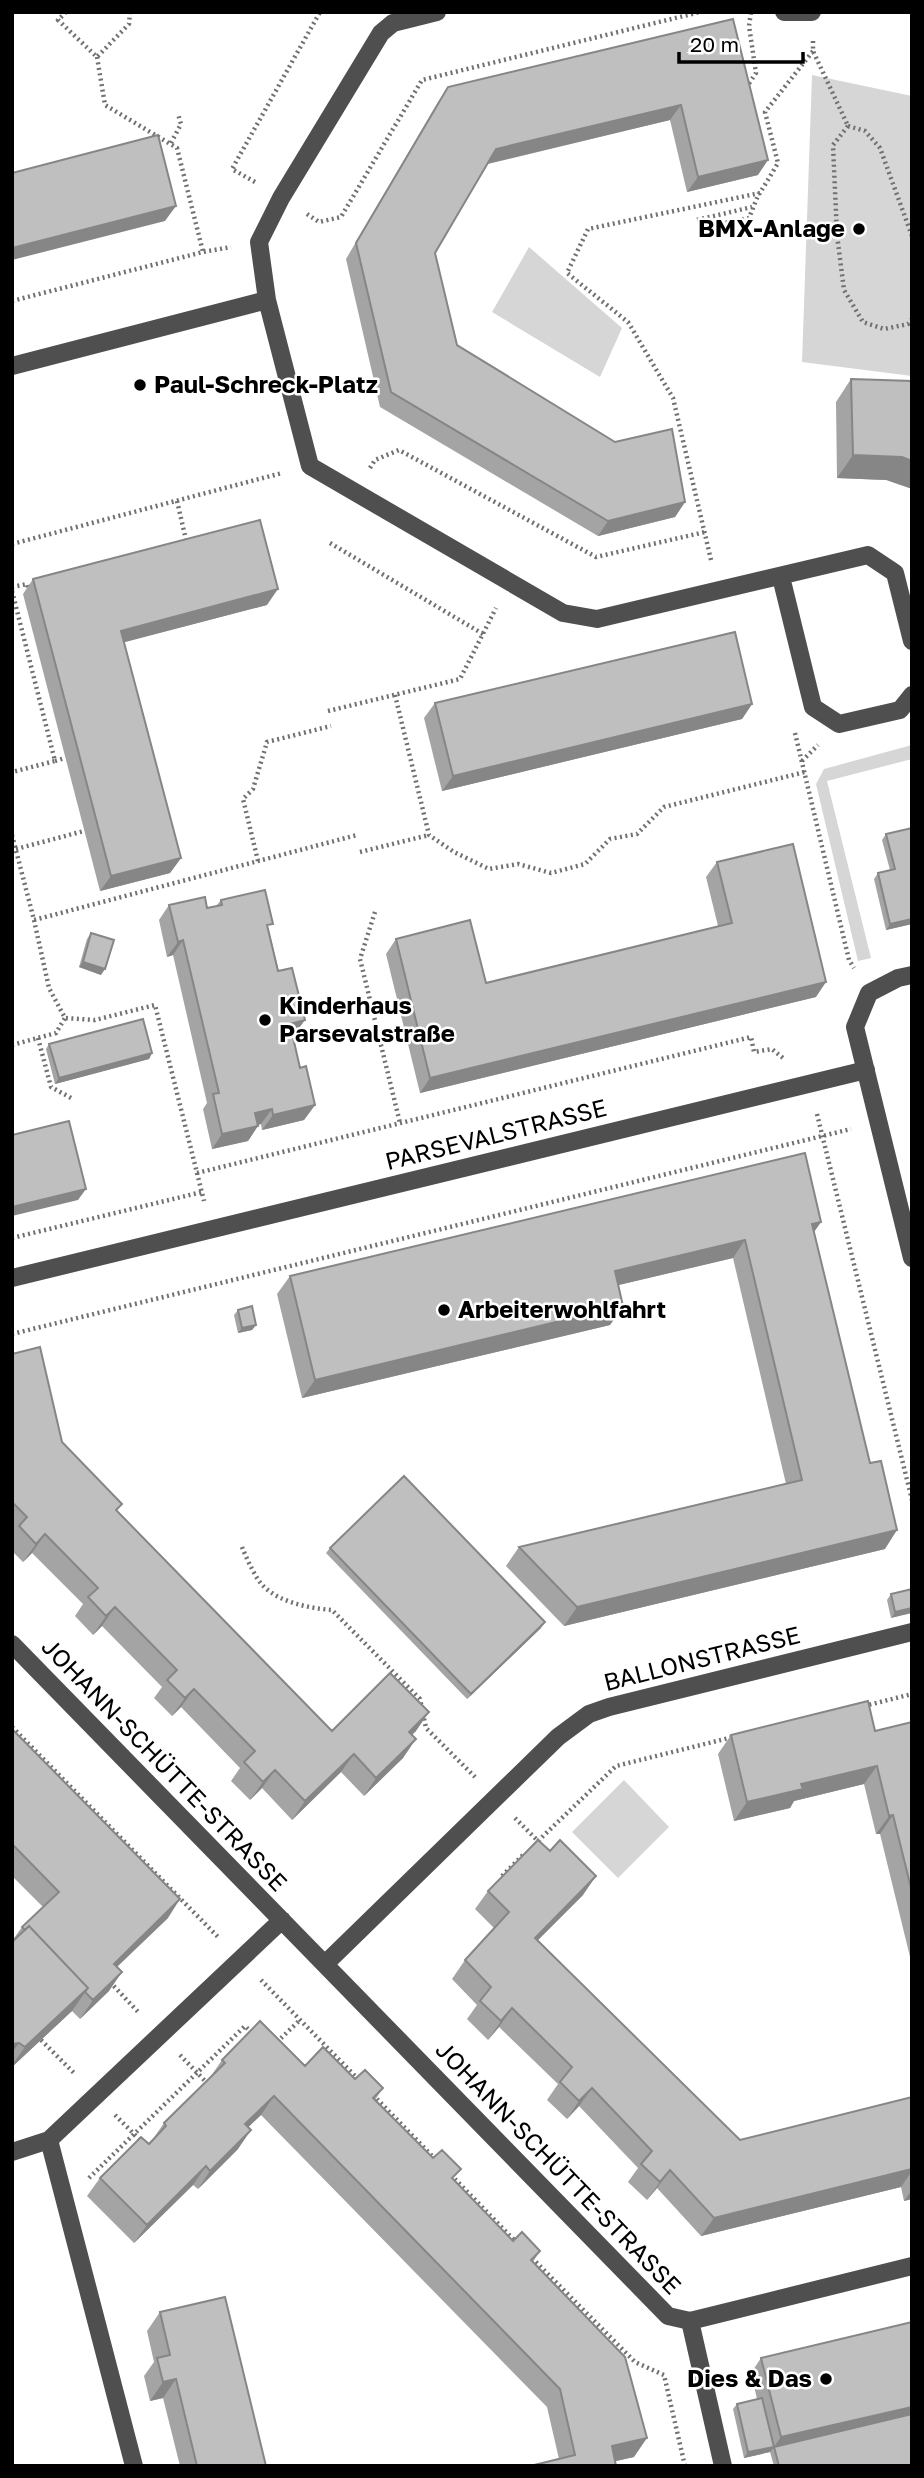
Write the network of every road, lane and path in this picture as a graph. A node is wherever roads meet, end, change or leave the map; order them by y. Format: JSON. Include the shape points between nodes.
{"nodes":[{"id":1,"x":66,"y":12,"type":"edge"},
{"id":2,"x":130,"y":12,"type":"edge"},
{"id":3,"x":320,"y":12,"type":"edge"},
{"id":4,"x":437,"y":12,"type":"edge"},
{"id":5,"x":700,"y":12,"type":"edge"},
{"id":6,"x":751,"y":12,"type":"edge"},
{"id":7,"x":784,"y":12,"type":"edge"},
{"id":8,"x":813,"y":12,"type":"edge"},
{"id":9,"x":97,"y":57,"type":"junction"},
{"id":10,"x":743,"y":93,"type":"edge"},
{"id":11,"x":756,"y":110,"type":"edge"},
{"id":12,"x":765,"y":112,"type":"junction"},
{"id":13,"x":178,"y":114,"type":"dead end"},
{"id":14,"x":848,"y":126,"type":"junction"},
{"id":15,"x":171,"y":143,"type":"junction"},
{"id":16,"x":760,"y":193,"type":"junction"},
{"id":17,"x":281,"y":198,"type":"junction"},
{"id":18,"x":752,"y":207,"type":"junction"},
{"id":19,"x":697,"y":220,"type":"dead end"},
{"id":20,"x":715,"y":225,"type":"dead end"},
{"id":21,"x":912,"y":236,"type":"edge"},
{"id":22,"x":259,"y":242,"type":"junction"},
{"id":23,"x":203,"y":252,"type":"junction"},
{"id":24,"x":12,"y":300,"type":"edge"},
{"id":25,"x":267,"y":300,"type":"junction"},
{"id":26,"x":912,"y":319,"type":"edge"},
{"id":27,"x":12,"y":366,"type":"edge"},
{"id":28,"x":310,"y":466,"type":"junction"},
{"id":29,"x":356,"y":493,"type":"junction"},
{"id":30,"x":177,"y":501,"type":"junction"},
{"id":31,"x":705,"y":532,"type":"junction"},
{"id":32,"x":330,"y":543,"type":"dead end"},
{"id":33,"x":12,"y":544,"type":"edge"},
{"id":34,"x":189,"y":551,"type":"edge"},
{"id":35,"x":789,"y":574,"type":"junction"},
{"id":36,"x":510,"y":583,"type":"junction"},
{"id":37,"x":12,"y":589,"type":"edge"},
{"id":38,"x":719,"y":591,"type":"junction"},
{"id":39,"x":29,"y":593,"type":"dead end"},
{"id":40,"x":482,"y":634,"type":"junction"},
{"id":41,"x":912,"y":641,"type":"edge"},
{"id":42,"x":395,"y":695,"type":"junction"},
{"id":43,"x":912,"y":695,"type":"edge"},
{"id":44,"x":328,"y":710,"type":"dead end"},
{"id":45,"x":792,"y":723,"type":"dead end"},
{"id":46,"x":331,"y":726,"type":"dead end"},
{"id":47,"x":65,"y":758,"type":"dead end"},
{"id":48,"x":55,"y":761,"type":"junction"},
{"id":49,"x":12,"y":772,"type":"edge"},
{"id":50,"x":805,"y":772,"type":"junction"},
{"id":51,"x":85,"y":831,"type":"dead end"},
{"id":52,"x":12,"y":835,"type":"edge"},
{"id":53,"x":357,"y":835,"type":"dead end"},
{"id":54,"x":429,"y":835,"type":"junction"},
{"id":55,"x":16,"y":849,"type":"junction"},
{"id":56,"x":360,"y":852,"type":"dead end"},
{"id":57,"x":258,"y":861,"type":"junction"},
{"id":58,"x":374,"y":912,"type":"dead end"},
{"id":59,"x":34,"y":920,"type":"junction"},
{"id":60,"x":912,"y":975,"type":"edge"},
{"id":61,"x":869,"y":993,"type":"junction"},
{"id":62,"x":65,"y":1018,"type":"junction"},
{"id":63,"x":38,"y":1038,"type":"junction"},
{"id":64,"x":12,"y":1045,"type":"edge"},
{"id":65,"x":866,"y":1070,"type":"junction"},
{"id":66,"x":810,"y":1084,"type":"junction"},
{"id":67,"x":73,"y":1099,"type":"dead end"},
{"id":68,"x":400,"y":1123,"type":"junction"},
{"id":69,"x":879,"y":1123,"type":"junction"},
{"id":70,"x":823,"y":1136,"type":"junction"},
{"id":71,"x":197,"y":1173,"type":"junction"},
{"id":72,"x":202,"y":1192,"type":"junction"},
{"id":73,"x":210,"y":1229,"type":"junction"},
{"id":74,"x":12,"y":1238,"type":"edge"},
{"id":75,"x":912,"y":1258,"type":"edge"},
{"id":76,"x":12,"y":1278,"type":"edge"},
{"id":77,"x":12,"y":1334,"type":"edge"},
{"id":78,"x":912,"y":1500,"type":"edge"},
{"id":79,"x":242,"y":1547,"type":"dead end"},
{"id":80,"x":912,"y":1632,"type":"edge"},
{"id":81,"x":12,"y":1644,"type":"edge"},
{"id":82,"x":912,"y":1695,"type":"edge"},
{"id":83,"x":858,"y":1707,"type":"edge"},
{"id":84,"x":12,"y":1727,"type":"edge"},
{"id":85,"x":737,"y":1737,"type":"edge"},
{"id":86,"x":59,"y":1774,"type":"junction"},
{"id":87,"x":51,"y":1783,"type":"edge"},
{"id":88,"x":496,"y":1799,"type":"junction"},
{"id":89,"x":538,"y":1841,"type":"junction"},
{"id":90,"x":546,"y":1848,"type":"edge"},
{"id":91,"x":502,"y":1876,"type":"edge"},
{"id":92,"x":282,"y":1920,"type":"junction"},
{"id":93,"x":240,"y":1959,"type":"junction"},
{"id":94,"x":325,"y":1964,"type":"junction"},
{"id":95,"x":300,"y":2020,"type":"junction"},
{"id":96,"x":261,"y":2042,"type":"edge"},
{"id":97,"x":269,"y":2050,"type":"edge"},
{"id":98,"x":400,"y":2123,"type":"junction"},
{"id":99,"x":394,"y":2129,"type":"edge"},
{"id":100,"x":49,"y":2140,"type":"junction"},
{"id":101,"x":12,"y":2152,"type":"edge"},
{"id":102,"x":476,"y":2200,"type":"junction"},
{"id":103,"x":66,"y":2201,"type":"junction"},
{"id":104,"x":470,"y":2206,"type":"edge"},
{"id":105,"x":520,"y":2246,"type":"edge"},
{"id":106,"x":529,"y":2255,"type":"edge"},
{"id":107,"x":912,"y":2266,"type":"edge"},
{"id":108,"x":556,"y":2282,"type":"junction"},
{"id":109,"x":550,"y":2288,"type":"edge"},
{"id":110,"x":690,"y":2321,"type":"junction"},
{"id":111,"x":617,"y":2343,"type":"junction"},
{"id":112,"x":608,"y":2352,"type":"edge"},
{"id":113,"x":134,"y":2466,"type":"edge"},
{"id":114,"x":685,"y":2466,"type":"edge"},
{"id":115,"x":723,"y":2466,"type":"edge"}],
"edges":[{"from":1,"to":9,"type":"path","via":[[58,20]]},
{"from":2,"to":9,"type":"path","via":[[129,24]]},
{"from":3,"to":17,"type":"path","via":[[232,169]]},
{"from":4,"to":17,"type":"street","via":[[393,23],[381,33]]},
{"from":5,"to":17,"type":"path","via":[[422,80],[341,217],[319,222]]},
{"from":6,"to":10,"type":"path","via":[[757,73]]},
{"from":7,"to":8,"type":"street"},
{"from":9,"to":15,"type":"path","via":[[105,105]]},
{"from":11,"to":12,"type":"path"},
{"from":12,"to":14,"type":"path","via":[[813,51]]},
{"from":12,"to":16,"type":"path","via":[[778,163]]},
{"from":13,"to":15,"type":"path","via":[[181,124]]},
{"from":14,"to":21,"type":"path","via":[[865,131],[880,148]]},
{"from":14,"to":26,"type":"path","via":[[833,145],[844,290],[863,321],[884,329]]},
{"from":15,"to":23,"type":"path","via":[[177,148]]},
{"from":16,"to":18,"type":"path"},
{"from":16,"to":31,"type":"path","via":[[588,229],[567,272],[628,323],[673,398]]},
{"from":17,"to":22,"type":"street"},
{"from":18,"to":19,"type":"path"},
{"from":18,"to":20,"type":"path","via":[[749,218]]},
{"from":22,"to":23,"type":"path"},
{"from":22,"to":25,"type":"street"},
{"from":23,"to":24,"type":"path"},
{"from":25,"to":27,"type":"street"},
{"from":25,"to":28,"type":"street"},
{"from":28,"to":29,"type":"street"},
{"from":28,"to":30,"type":"path"},
{"from":29,"to":31,"type":"path","via":[[374,460],[399,450],[596,557]]},
{"from":29,"to":36,"type":"street"},
{"from":30,"to":33,"type":"path"},
{"from":30,"to":34,"type":"path"},
{"from":31,"to":38,"type":"path"},
{"from":32,"to":40,"type":"path"},
{"from":35,"to":38,"type":"street"},
{"from":35,"to":41,"type":"street","via":[[868,555],[895,573]]},
{"from":35,"to":43,"type":"street","via":[[813,707],[839,724],[900,710]]},
{"from":36,"to":38,"type":"street","via":[[563,612],[597,619]]},
{"from":36,"to":40,"type":"path"},
{"from":37,"to":39,"type":"path","via":[[27,584]]},
{"from":37,"to":48,"type":"path"},
{"from":40,"to":42,"type":"path","via":[[460,679]]},
{"from":42,"to":44,"type":"path"},
{"from":42,"to":54,"type":"path"},
{"from":45,"to":50,"type":"path"},
{"from":46,"to":57,"type":"path","via":[[267,742],[253,789],[243,799]]},
{"from":47,"to":48,"type":"path"},
{"from":48,"to":49,"type":"path"},
{"from":50,"to":54,"type":"path","via":[[664,807],[637,834],[610,839],[585,864],[551,873],[518,864],[489,869]]},
{"from":50,"to":61,"type":"path","via":[[849,960]]},
{"from":51,"to":55,"type":"path"},
{"from":52,"to":55,"type":"path"},
{"from":53,"to":57,"type":"path"},
{"from":54,"to":56,"type":"path"},
{"from":55,"to":59,"type":"path"},
{"from":57,"to":59,"type":"path"},
{"from":58,"to":68,"type":"path","via":[[360,959]]},
{"from":59,"to":62,"type":"path","via":[[50,988]]},
{"from":60,"to":61,"type":"street"},
{"from":61,"to":65,"type":"street","via":[[855,1027]]},
{"from":62,"to":63,"type":"path","via":[[56,1033]]},
{"from":62,"to":71,"type":"path","via":[[95,1020],[155,1005]]},
{"from":63,"to":64,"type":"path"},
{"from":63,"to":67,"type":"path","via":[[51,1087]]},
{"from":65,"to":66,"type":"street","name":"PARSEVALSTRASSE"},
{"from":65,"to":69,"type":"street"},
{"from":66,"to":68,"type":"path","via":[[772,1049],[754,1052],[751,1037]]},
{"from":66,"to":70,"type":"path"},
{"from":66,"to":73,"type":"street","name":"PARSEVALSTRASSE"},
{"from":68,"to":71,"type":"path"},
{"from":69,"to":70,"type":"path"},
{"from":69,"to":75,"type":"street"},
{"from":70,"to":77,"type":"path"},
{"from":70,"to":78,"type":"path"},
{"from":71,"to":72,"type":"path"},
{"from":72,"to":73,"type":"path"},
{"from":72,"to":74,"type":"path"},
{"from":73,"to":76,"type":"street","name":"PARSEVALSTRASSE"},
{"from":79,"to":88,"type":"path","via":[[258,1581],[283,1600],[332,1610],[420,1699],[426,1728]]},
{"from":80,"to":88,"type":"street","name":"BALLONSTRASSE","via":[[589,1714]]},
{"from":81,"to":92,"type":"street","name":"JOHANN-SCHÜTTE-STRASSE"},
{"from":82,"to":83,"type":"path"},
{"from":84,"to":86,"type":"path"},
{"from":85,"to":89,"type":"path","via":[[616,1766]]},
{"from":86,"to":87,"type":"path"},
{"from":86,"to":93,"type":"path"},
{"from":88,"to":89,"type":"path"},
{"from":88,"to":94,"type":"street"},
{"from":89,"to":90,"type":"path"},
{"from":89,"to":91,"type":"path"},
{"from":92,"to":93,"type":"street","name":"JOHANN-SCHÜTTE-STRASSE"},
{"from":92,"to":94,"type":"street","name":"JOHANN-SCHÜTTE-STRASSE"},
{"from":93,"to":95,"type":"path"},
{"from":93,"to":100,"type":"street","name":"JOHANN-SCHÜTTE-STRASSE"},
{"from":94,"to":110,"type":"street","name":"JOHANN-SCHÜTTE-STRASSE","via":[[668,2316]]},
{"from":95,"to":97,"type":"path"},
{"from":95,"to":98,"type":"path"},
{"from":96,"to":103,"type":"path","via":[[245,2026]]},
{"from":98,"to":99,"type":"path"},
{"from":98,"to":102,"type":"path"},
{"from":100,"to":101,"type":"street","name":"JOHANN-SCHÜTTE-STRASSE"},
{"from":100,"to":103,"type":"street"},
{"from":102,"to":104,"type":"path"},
{"from":102,"to":105,"type":"path"},
{"from":103,"to":113,"type":"street"},
{"from":106,"to":108,"type":"path"},
{"from":107,"to":110,"type":"street","name":"JOHANN-SCHÜTTE-STRASSE"},
{"from":108,"to":109,"type":"path"},
{"from":108,"to":111,"type":"path"},
{"from":110,"to":115,"type":"street"},
{"from":111,"to":112,"type":"path"},
{"from":111,"to":114,"type":"path","via":[[635,2362],[664,2375]]}]}
